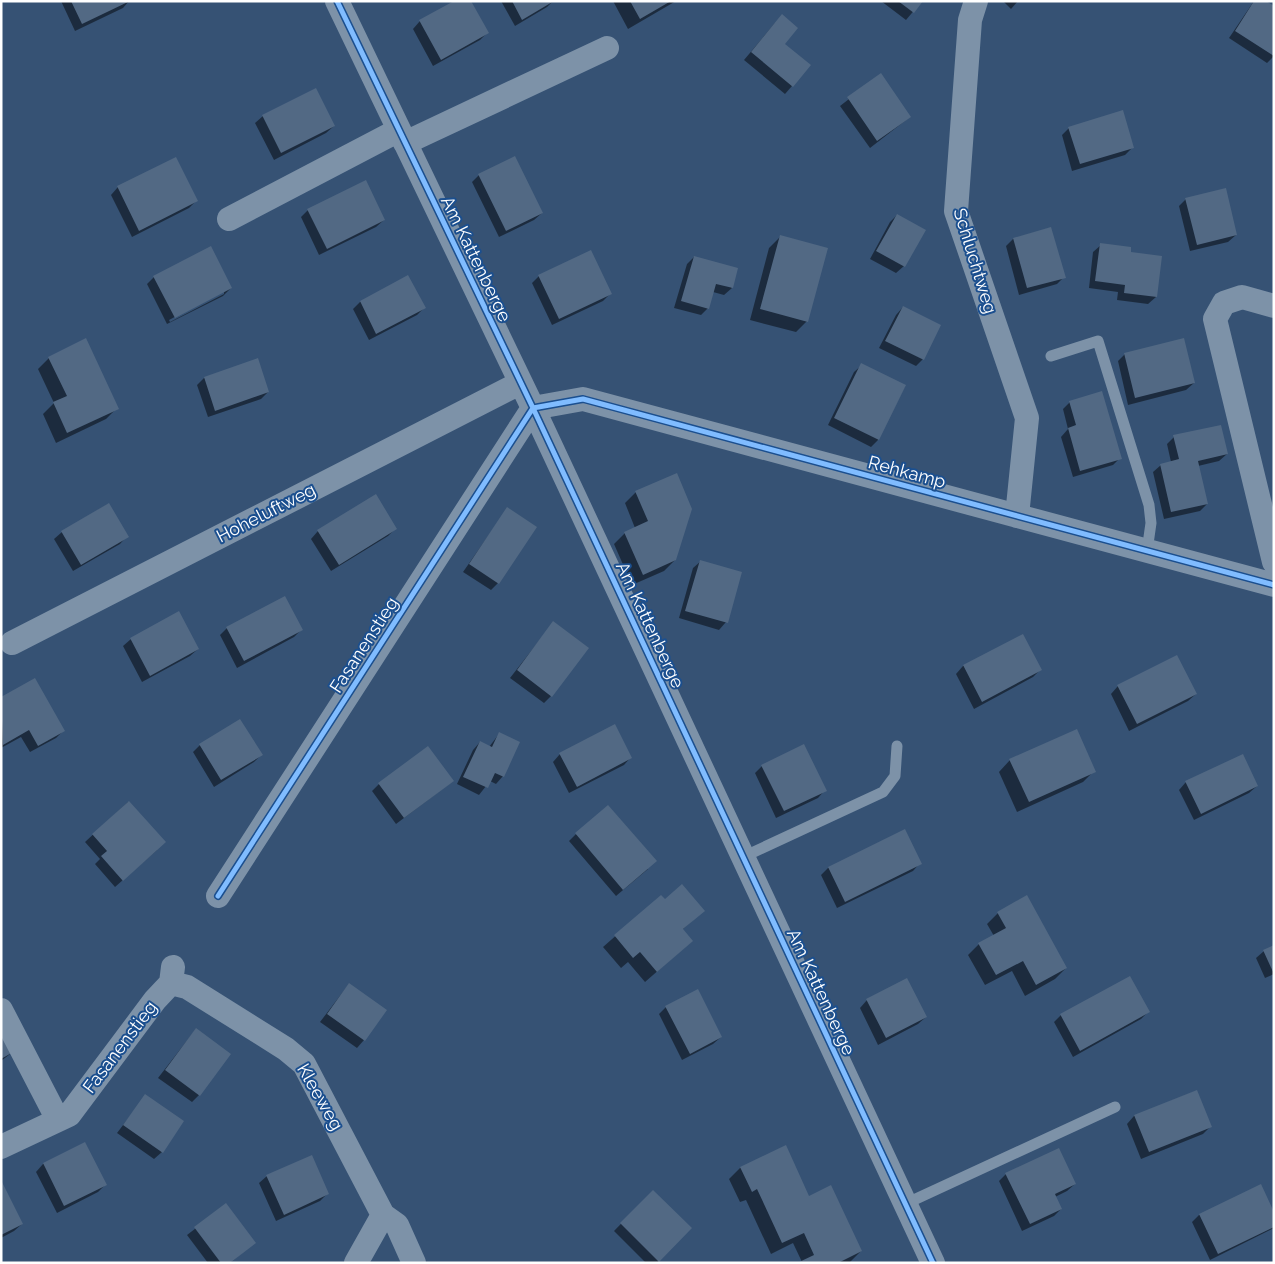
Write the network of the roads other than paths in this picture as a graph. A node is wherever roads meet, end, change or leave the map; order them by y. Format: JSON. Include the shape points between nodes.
{"nodes":[{"id":1,"x":337,"y":1,"type":"edge"},
{"id":2,"x":976,"y":1,"type":"edge"},
{"id":3,"x":607,"y":48,"type":"dead end"},
{"id":4,"x":402,"y":136,"type":"junction"},
{"id":5,"x":229,"y":219,"type":"dead end"},
{"id":6,"x":1274,"y":306,"type":"edge"},
{"id":7,"x":1052,"y":356,"type":"dead end"},
{"id":8,"x":520,"y":383,"type":"junction"},
{"id":9,"x":533,"y":408,"type":"junction"},
{"id":10,"x":1017,"y":516,"type":"junction"},
{"id":11,"x":1147,"y":551,"type":"junction"},
{"id":12,"x":1274,"y":562,"type":"edge"},
{"id":13,"x":1274,"y":585,"type":"edge"},
{"id":14,"x":12,"y":643,"type":"dead end"},
{"id":15,"x":897,"y":746,"type":"dead end"},
{"id":16,"x":743,"y":857,"type":"junction"},
{"id":17,"x":218,"y":896,"type":"dead end"},
{"id":18,"x":172,"y":975,"type":"joint"},
{"id":19,"x":1,"y":1010,"type":"edge"},
{"id":20,"x":1115,"y":1107,"type":"dead end"},
{"id":21,"x":58,"y":1120,"type":"junction"},
{"id":22,"x":1,"y":1147,"type":"edge"},
{"id":23,"x":905,"y":1204,"type":"junction"},
{"id":24,"x":383,"y":1214,"type":"junction"},
{"id":25,"x":356,"y":1263,"type":"edge"},
{"id":26,"x":414,"y":1263,"type":"edge"},
{"id":27,"x":933,"y":1263,"type":"edge"}],
"edges":[{"from":1,"to":4,"type":"street","name":"Am Kattenberge"},
{"from":2,"to":10,"type":"street","name":"Schluchtweg","via":[[970,20],[956,211],[1027,418]]},
{"from":3,"to":4,"type":"street"},
{"from":4,"to":5,"type":"street"},
{"from":4,"to":8,"type":"street","name":"Am Kattenberge"},
{"from":6,"to":12,"type":"street","via":[[1242,297],[1224,303],[1215,319]]},
{"from":7,"to":11,"type":"lane","via":[[1098,341],[1149,505],[1151,523]]},
{"from":8,"to":9,"type":"street","name":"Am Kattenberge"},
{"from":8,"to":14,"type":"street","name":"Hoheluftweg"},
{"from":9,"to":10,"type":"street","name":"Rehkamp","via":[[583,399]]},
{"from":9,"to":16,"type":"street","name":"Am Kattenberge"},
{"from":9,"to":17,"type":"street","name":"Fasanenstieg"},
{"from":10,"to":11,"type":"street","name":"Rehkamp"},
{"from":11,"to":13,"type":"street","name":"Rehkamp"},
{"from":15,"to":16,"type":"lane","via":[[895,776],[883,792]]},
{"from":16,"to":23,"type":"street","name":"Am Kattenberge"},
{"from":18,"to":21,"type":"street","name":"Fasanenstieg","via":[[69,1115]]},
{"from":18,"to":24,"type":"street","name":"Kleeweg","via":[[304,1064]]},
{"from":19,"to":21,"type":"street"},
{"from":20,"to":23,"type":"lane"},
{"from":21,"to":22,"type":"street","name":"Fasanenstieg"},
{"from":23,"to":27,"type":"street","name":"Am Kattenberge"},
{"from":24,"to":25,"type":"street"},
{"from":24,"to":26,"type":"street","name":"Kleeweg","via":[[397,1225]]}]}
